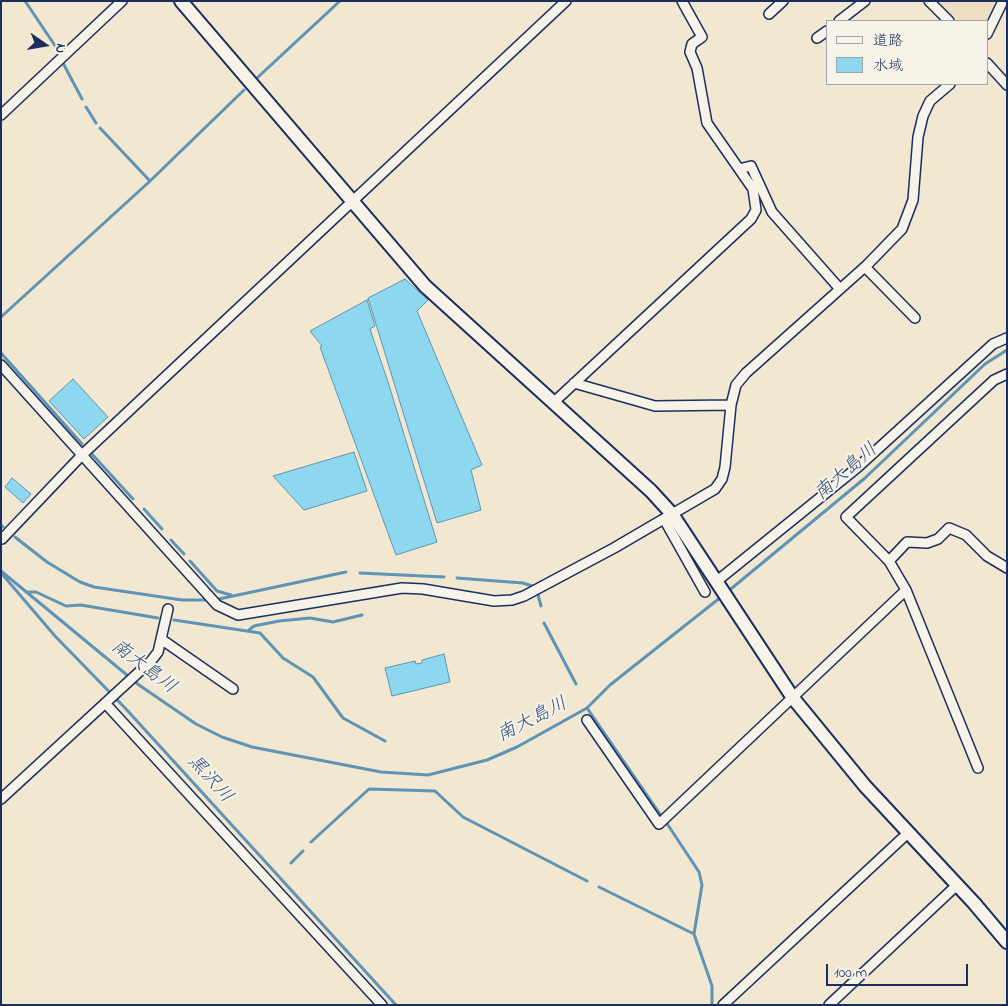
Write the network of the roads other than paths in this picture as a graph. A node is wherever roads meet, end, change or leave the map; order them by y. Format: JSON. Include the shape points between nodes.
{"nodes":[{"id":1,"x":122,"y":1,"type":"edge"},
{"id":2,"x":180,"y":1,"type":"edge"},
{"id":3,"x":566,"y":1,"type":"edge"},
{"id":4,"x":682,"y":1,"type":"edge"},
{"id":5,"x":783,"y":1,"type":"edge"},
{"id":6,"x":865,"y":1,"type":"edge"},
{"id":7,"x":929,"y":1,"type":"edge"},
{"id":8,"x":1004,"y":1,"type":"edge"},
{"id":9,"x":769,"y":14,"type":"dead end"},
{"id":10,"x":840,"y":20,"type":"edge"},
{"id":11,"x":948,"y":20,"type":"edge"},
{"id":12,"x":826,"y":31,"type":"edge"},
{"id":13,"x":988,"y":32,"type":"edge"},
{"id":14,"x":817,"y":38,"type":"dead end"},
{"id":15,"x":988,"y":64,"type":"edge"},
{"id":16,"x":949,"y":85,"type":"edge"},
{"id":17,"x":1007,"y":86,"type":"edge"},
{"id":18,"x":1,"y":115,"type":"edge"},
{"id":19,"x":739,"y":169,"type":"junction"},
{"id":20,"x":351,"y":202,"type":"junction"},
{"id":21,"x":865,"y":267,"type":"junction"},
{"id":22,"x":840,"y":289,"type":"junction"},
{"id":23,"x":915,"y":318,"type":"dead end"},
{"id":24,"x":1007,"y":338,"type":"edge"},
{"id":25,"x":1,"y":365,"type":"edge"},
{"id":26,"x":1007,"y":374,"type":"edge"},
{"id":27,"x":574,"y":383,"type":"junction"},
{"id":28,"x":553,"y":403,"type":"junction"},
{"id":29,"x":731,"y":405,"type":"junction"},
{"id":30,"x":83,"y":454,"type":"junction"},
{"id":31,"x":668,"y":516,"type":"junction"},
{"id":32,"x":2,"y":539,"type":"edge"},
{"id":33,"x":889,"y":561,"type":"junction"},
{"id":34,"x":1007,"y":568,"type":"edge"},
{"id":35,"x":718,"y":583,"type":"junction"},
{"id":36,"x":906,"y":590,"type":"junction"},
{"id":37,"x":705,"y":592,"type":"dead end"},
{"id":38,"x":168,"y":609,"type":"dead end"},
{"id":39,"x":161,"y":639,"type":"junction"},
{"id":40,"x":233,"y":689,"type":"dead end"},
{"id":41,"x":793,"y":698,"type":"junction"},
{"id":42,"x":108,"y":702,"type":"junction"},
{"id":43,"x":587,"y":720,"type":"dead end"},
{"id":44,"x":978,"y":768,"type":"dead end"},
{"id":45,"x":1,"y":799,"type":"edge"},
{"id":46,"x":909,"y":832,"type":"junction"},
{"id":47,"x":957,"y":885,"type":"junction"},
{"id":48,"x":1007,"y":942,"type":"edge"},
{"id":49,"x":382,"y":1005,"type":"edge"},
{"id":50,"x":723,"y":1005,"type":"edge"},
{"id":51,"x":829,"y":1005,"type":"edge"}],
"edges":[{"from":1,"to":18,"type":"street"},
{"from":2,"to":20,"type":"street"},
{"from":3,"to":20,"type":"street"},
{"from":4,"to":19,"type":"street","via":[[702,37],[692,44],[690,52],[697,68],[706,123]]},
{"from":5,"to":9,"type":"street"},
{"from":6,"to":10,"type":"street"},
{"from":7,"to":11,"type":"street"},
{"from":8,"to":13,"type":"street"},
{"from":12,"to":14,"type":"street"},
{"from":15,"to":17,"type":"street"},
{"from":16,"to":21,"type":"street","via":[[930,102],[923,116],[918,137],[914,200],[909,216],[894,240]]},
{"from":19,"to":22,"type":"street","via":[[751,166],[772,212]]},
{"from":19,"to":27,"type":"street","via":[[756,197],[756,210],[751,219]]},
{"from":20,"to":28,"type":"street","via":[[425,286]]},
{"from":20,"to":30,"type":"street"},
{"from":21,"to":22,"type":"street"},
{"from":21,"to":23,"type":"street"},
{"from":22,"to":29,"type":"street","via":[[746,373],[736,385]]},
{"from":24,"to":35,"type":"street","via":[[993,344],[858,466]]},
{"from":25,"to":30,"type":"street"},
{"from":26,"to":33,"type":"street","via":[[994,380],[846,517]]},
{"from":27,"to":28,"type":"street"},
{"from":27,"to":29,"type":"street","via":[[655,406]]},
{"from":28,"to":31,"type":"street","via":[[651,491]]},
{"from":29,"to":31,"type":"street","via":[[722,479],[715,490]]},
{"from":30,"to":31,"type":"street","via":[[217,605],[238,615],[402,588],[494,601],[512,600],[614,548]]},
{"from":30,"to":32,"type":"street"},
{"from":31,"to":35,"type":"street"},
{"from":31,"to":37,"type":"street"},
{"from":33,"to":34,"type":"street","via":[[907,542],[926,543],[938,539],[949,528],[966,535],[987,556]]},
{"from":33,"to":36,"type":"street"},
{"from":35,"to":41,"type":"street"},
{"from":36,"to":41,"type":"street"},
{"from":36,"to":44,"type":"street"},
{"from":38,"to":39,"type":"street"},
{"from":39,"to":40,"type":"street"},
{"from":39,"to":42,"type":"street","via":[[158,652],[151,661]]},
{"from":41,"to":43,"type":"street","via":[[659,824]]},
{"from":41,"to":46,"type":"street","via":[[852,771]]},
{"from":42,"to":45,"type":"street"},
{"from":42,"to":49,"type":"street"},
{"from":46,"to":47,"type":"street"},
{"from":46,"to":50,"type":"street"},
{"from":47,"to":48,"type":"street"},
{"from":47,"to":51,"type":"street"}]}
